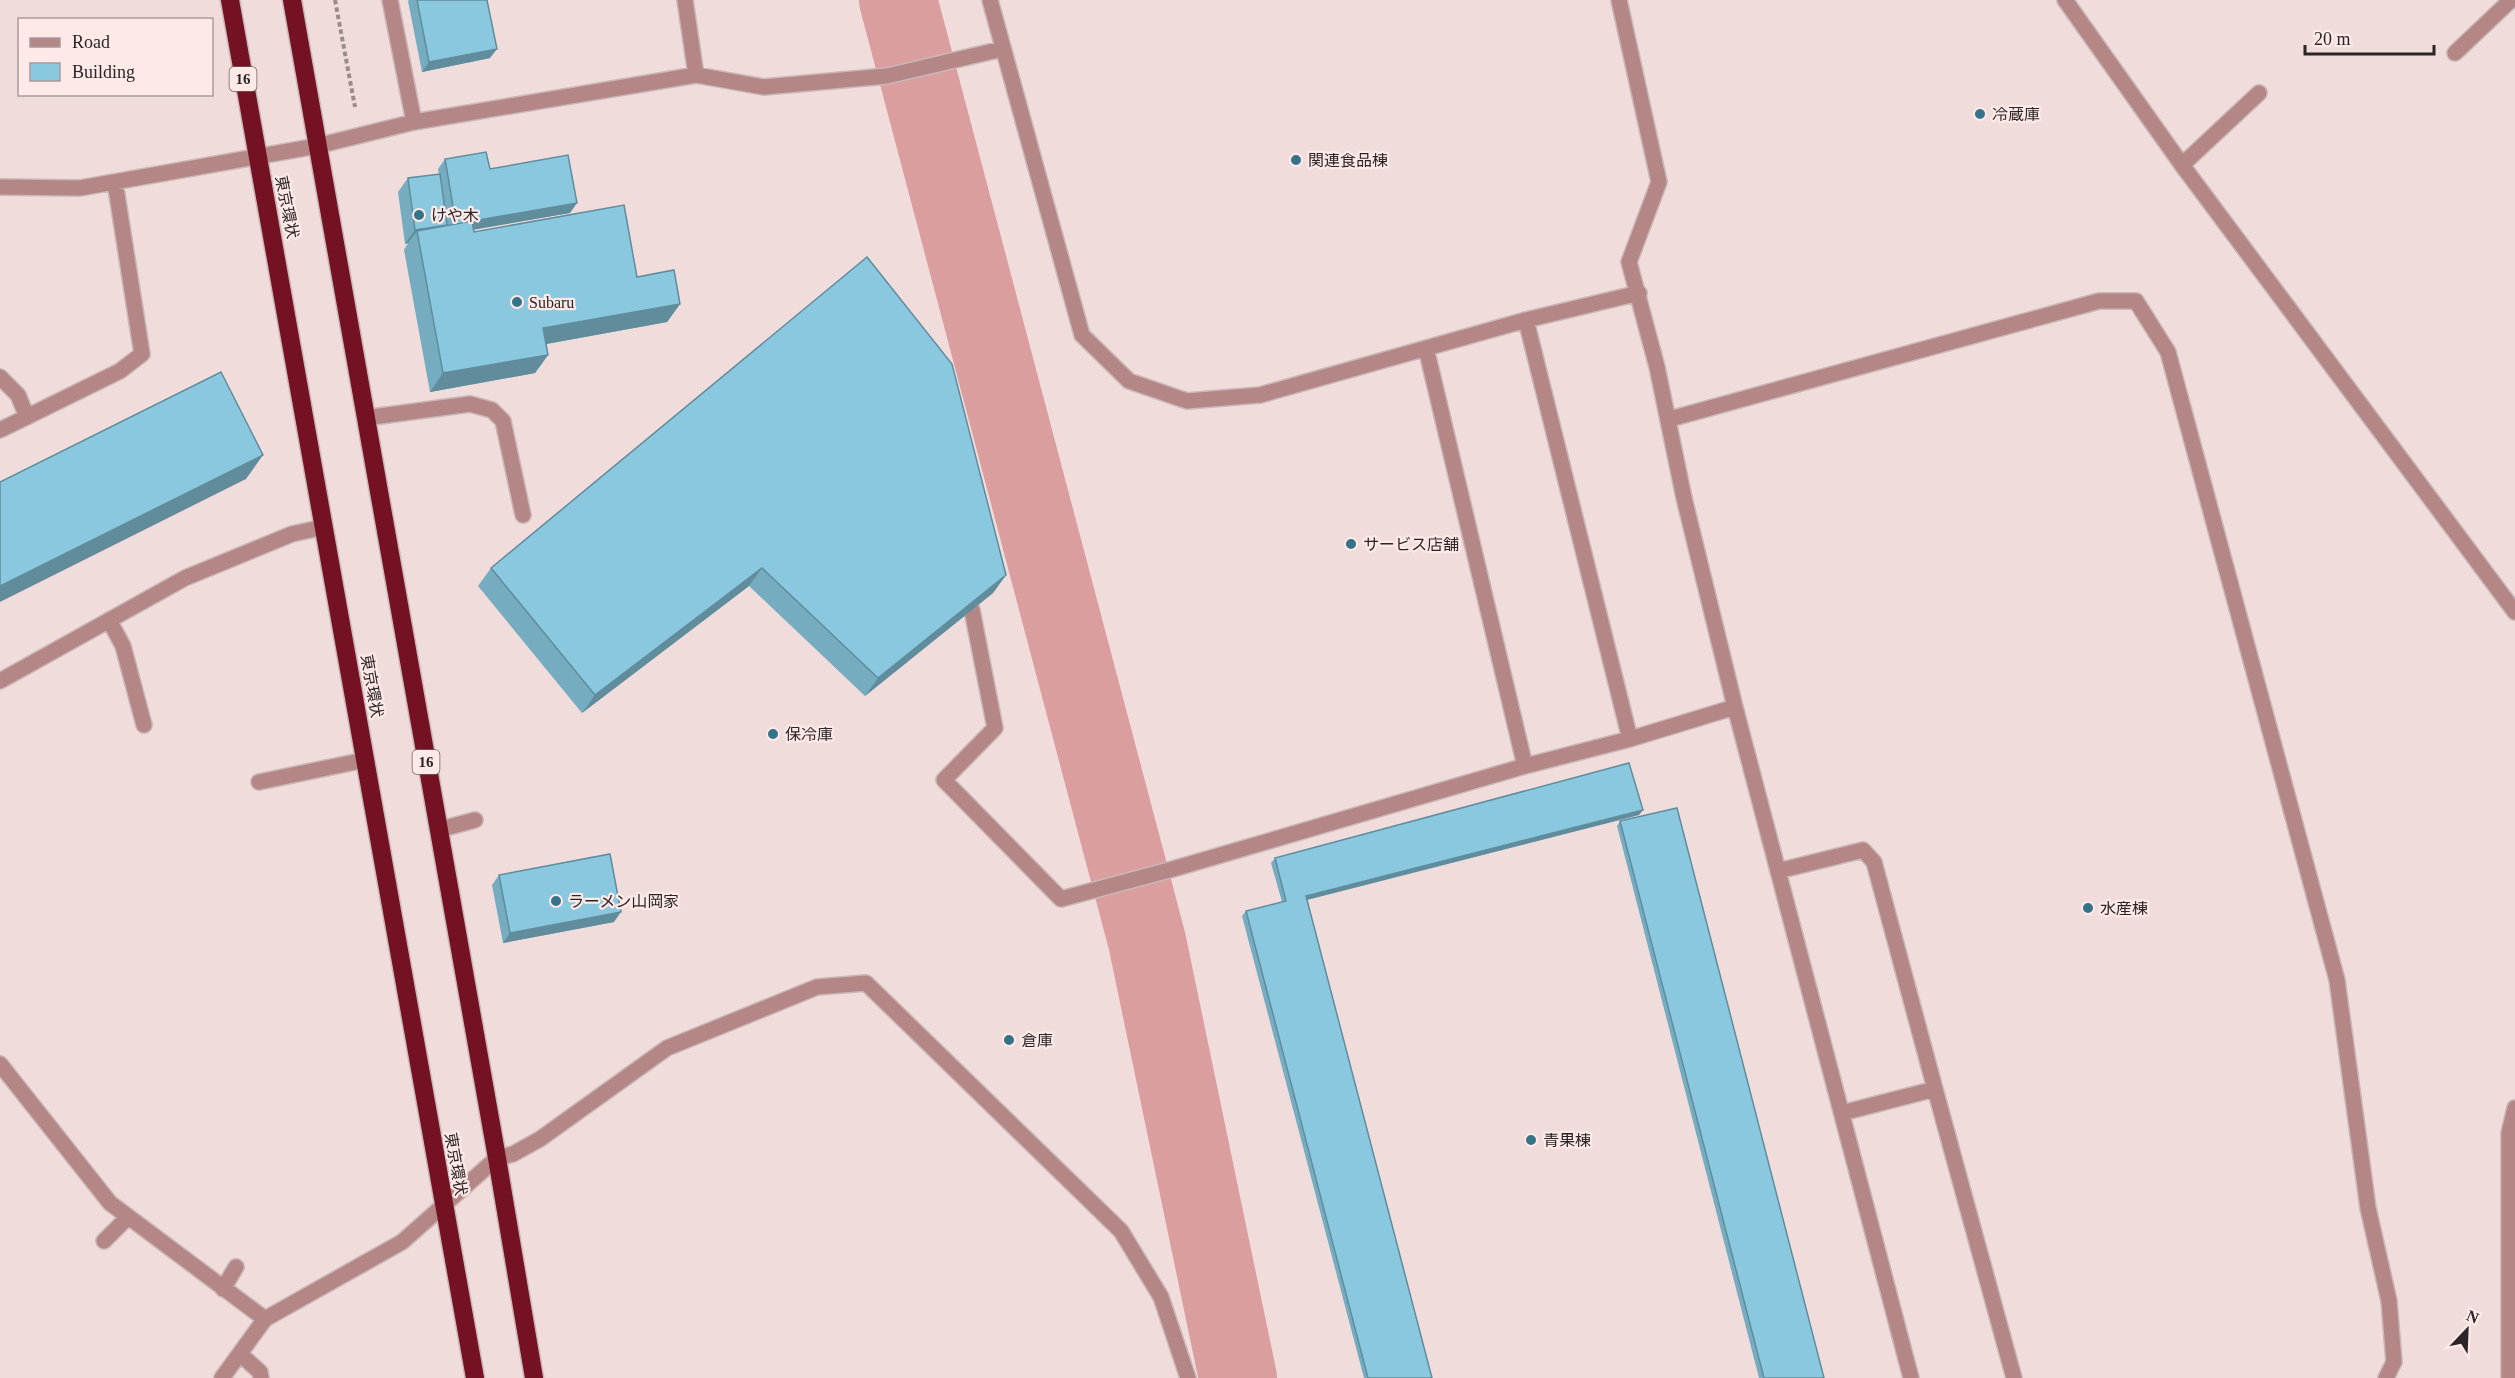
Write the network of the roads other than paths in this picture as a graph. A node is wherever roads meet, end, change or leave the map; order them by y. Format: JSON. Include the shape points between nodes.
{"nodes":[{"id":1,"x":230,"y":0,"type":"edge"},
{"id":2,"x":292,"y":0,"type":"edge"},
{"id":3,"x":390,"y":0,"type":"edge"},
{"id":4,"x":685,"y":0,"type":"edge"},
{"id":5,"x":990,"y":0,"type":"edge"},
{"id":6,"x":1619,"y":0,"type":"edge"},
{"id":7,"x":2065,"y":0,"type":"edge"},
{"id":8,"x":2511,"y":0,"type":"edge"},
{"id":9,"x":1002,"y":49,"type":"junction"},
{"id":10,"x":2454,"y":53,"type":"dead end"},
{"id":11,"x":696,"y":75,"type":"junction"},
{"id":12,"x":2259,"y":93,"type":"dead end"},
{"id":13,"x":414,"y":122,"type":"junction"},
{"id":14,"x":317,"y":146,"type":"junction"},
{"id":15,"x":257,"y":158,"type":"junction"},
{"id":16,"x":2182,"y":165,"type":"junction"},
{"id":17,"x":115,"y":182,"type":"junction"},
{"id":18,"x":0,"y":187,"type":"edge"},
{"id":19,"x":1639,"y":293,"type":"junction"},
{"id":20,"x":1526,"y":320,"type":"junction"},
{"id":21,"x":1426,"y":348,"type":"junction"},
{"id":22,"x":0,"y":377,"type":"edge"},
{"id":23,"x":27,"y":417,"type":"junction"},
{"id":24,"x":365,"y":418,"type":"junction"},
{"id":25,"x":1670,"y":419,"type":"junction"},
{"id":26,"x":0,"y":430,"type":"edge"},
{"id":27,"x":523,"y":515,"type":"dead end"},
{"id":28,"x":324,"y":527,"type":"junction"},
{"id":29,"x":972,"y":610,"type":"edge"},
{"id":30,"x":2515,"y":612,"type":"edge"},
{"id":31,"x":109,"y":620,"type":"junction"},
{"id":32,"x":0,"y":681,"type":"edge"},
{"id":33,"x":1735,"y":707,"type":"junction"},
{"id":34,"x":144,"y":725,"type":"dead end"},
{"id":35,"x":1630,"y":739,"type":"junction"},
{"id":36,"x":365,"y":760,"type":"junction"},
{"id":37,"x":1525,"y":766,"type":"junction"},
{"id":38,"x":259,"y":782,"type":"dead end"},
{"id":39,"x":475,"y":820,"type":"dead end"},
{"id":40,"x":438,"y":831,"type":"junction"},
{"id":41,"x":1778,"y":871,"type":"junction"},
{"id":42,"x":0,"y":1064,"type":"edge"},
{"id":43,"x":1935,"y":1089,"type":"junction"},
{"id":44,"x":2515,"y":1108,"type":"edge"},
{"id":45,"x":1842,"y":1113,"type":"junction"},
{"id":46,"x":497,"y":1158,"type":"junction"},
{"id":47,"x":443,"y":1206,"type":"junction"},
{"id":48,"x":128,"y":1217,"type":"junction"},
{"id":49,"x":104,"y":1241,"type":"dead end"},
{"id":50,"x":236,"y":1268,"type":"dead end"},
{"id":51,"x":2512,"y":1278,"type":"edge"},
{"id":52,"x":223,"y":1289,"type":"junction"},
{"id":53,"x":265,"y":1319,"type":"junction"},
{"id":54,"x":240,"y":1354,"type":"junction"},
{"id":55,"x":222,"y":1378,"type":"edge"},
{"id":56,"x":261,"y":1378,"type":"edge"},
{"id":57,"x":476,"y":1378,"type":"edge"},
{"id":58,"x":534,"y":1378,"type":"edge"},
{"id":59,"x":1188,"y":1378,"type":"edge"},
{"id":60,"x":1911,"y":1378,"type":"edge"},
{"id":61,"x":2014,"y":1378,"type":"edge"},
{"id":62,"x":2386,"y":1378,"type":"edge"},
{"id":63,"x":2509,"y":1378,"type":"edge"}],
"edges":[{"from":1,"to":15,"type":"highway","name":"東京環状","number":"16"},
{"from":2,"to":14,"type":"highway","number":"16"},
{"from":3,"to":13,"type":"street"},
{"from":4,"to":11,"type":"street"},
{"from":5,"to":9,"type":"street"},
{"from":6,"to":19,"type":"street","via":[[1659,182],[1629,262]]},
{"from":7,"to":16,"type":"street"},
{"from":8,"to":10,"type":"street"},
{"from":9,"to":11,"type":"street","via":[[887,76],[764,87]]},
{"from":9,"to":21,"type":"street","via":[[1082,335],[1128,381],[1187,401],[1260,395]]},
{"from":11,"to":13,"type":"street"},
{"from":12,"to":16,"type":"street"},
{"from":13,"to":14,"type":"street"},
{"from":14,"to":15,"type":"street"},
{"from":14,"to":24,"type":"highway","number":"16"},
{"from":15,"to":17,"type":"street"},
{"from":15,"to":28,"type":"highway","name":"東京環状","number":"16"},
{"from":16,"to":30,"type":"street"},
{"from":17,"to":18,"type":"street","via":[[80,188]]},
{"from":17,"to":23,"type":"street","via":[[142,354],[120,371]]},
{"from":19,"to":20,"type":"street"},
{"from":19,"to":25,"type":"street"},
{"from":20,"to":21,"type":"street"},
{"from":20,"to":35,"type":"street"},
{"from":21,"to":37,"type":"street"},
{"from":22,"to":23,"type":"street","via":[[18,395]]},
{"from":23,"to":26,"type":"street"},
{"from":24,"to":27,"type":"street","via":[[470,404],[492,410],[503,421]]},
{"from":24,"to":40,"type":"highway","number":"16"},
{"from":25,"to":33,"type":"street","via":[[1684,498]]},
{"from":25,"to":62,"type":"street","via":[[2099,301],[2136,301],[2168,352],[2337,980],[2368,1208],[2389,1301],[2394,1362]]},
{"from":28,"to":31,"type":"street","via":[[292,534],[185,578]]},
{"from":28,"to":36,"type":"highway","name":"東京環状","number":"16"},
{"from":29,"to":37,"type":"street","via":[[995,728],[944,780],[1061,898]]},
{"from":31,"to":32,"type":"street"},
{"from":31,"to":34,"type":"street","via":[[123,646]]},
{"from":33,"to":35,"type":"street"},
{"from":33,"to":41,"type":"street"},
{"from":35,"to":37,"type":"street"},
{"from":36,"to":38,"type":"street"},
{"from":36,"to":47,"type":"highway","name":"東京環状","number":"16"},
{"from":39,"to":40,"type":"street"},
{"from":40,"to":46,"type":"highway","number":"16"},
{"from":41,"to":43,"type":"street","via":[[1863,850],[1874,862]]},
{"from":41,"to":45,"type":"street"},
{"from":42,"to":48,"type":"street","via":[[110,1203]]},
{"from":43,"to":45,"type":"street"},
{"from":43,"to":61,"type":"street"},
{"from":44,"to":51,"type":"street","via":[[2509,1133]]},
{"from":45,"to":60,"type":"street"},
{"from":46,"to":47,"type":"street"},
{"from":46,"to":58,"type":"highway","number":"16"},
{"from":46,"to":59,"type":"street","via":[[540,1139],[667,1048],[817,987],[866,983],[1121,1231],[1161,1297]]},
{"from":47,"to":53,"type":"street","via":[[402,1242]]},
{"from":47,"to":57,"type":"highway","name":"東京環状","number":"16"},
{"from":48,"to":49,"type":"street"},
{"from":48,"to":52,"type":"street"},
{"from":50,"to":52,"type":"street"},
{"from":51,"to":63,"type":"street"},
{"from":52,"to":53,"type":"street"},
{"from":53,"to":54,"type":"street"},
{"from":54,"to":55,"type":"street"},
{"from":54,"to":56,"type":"street","via":[[260,1372]]}]}
